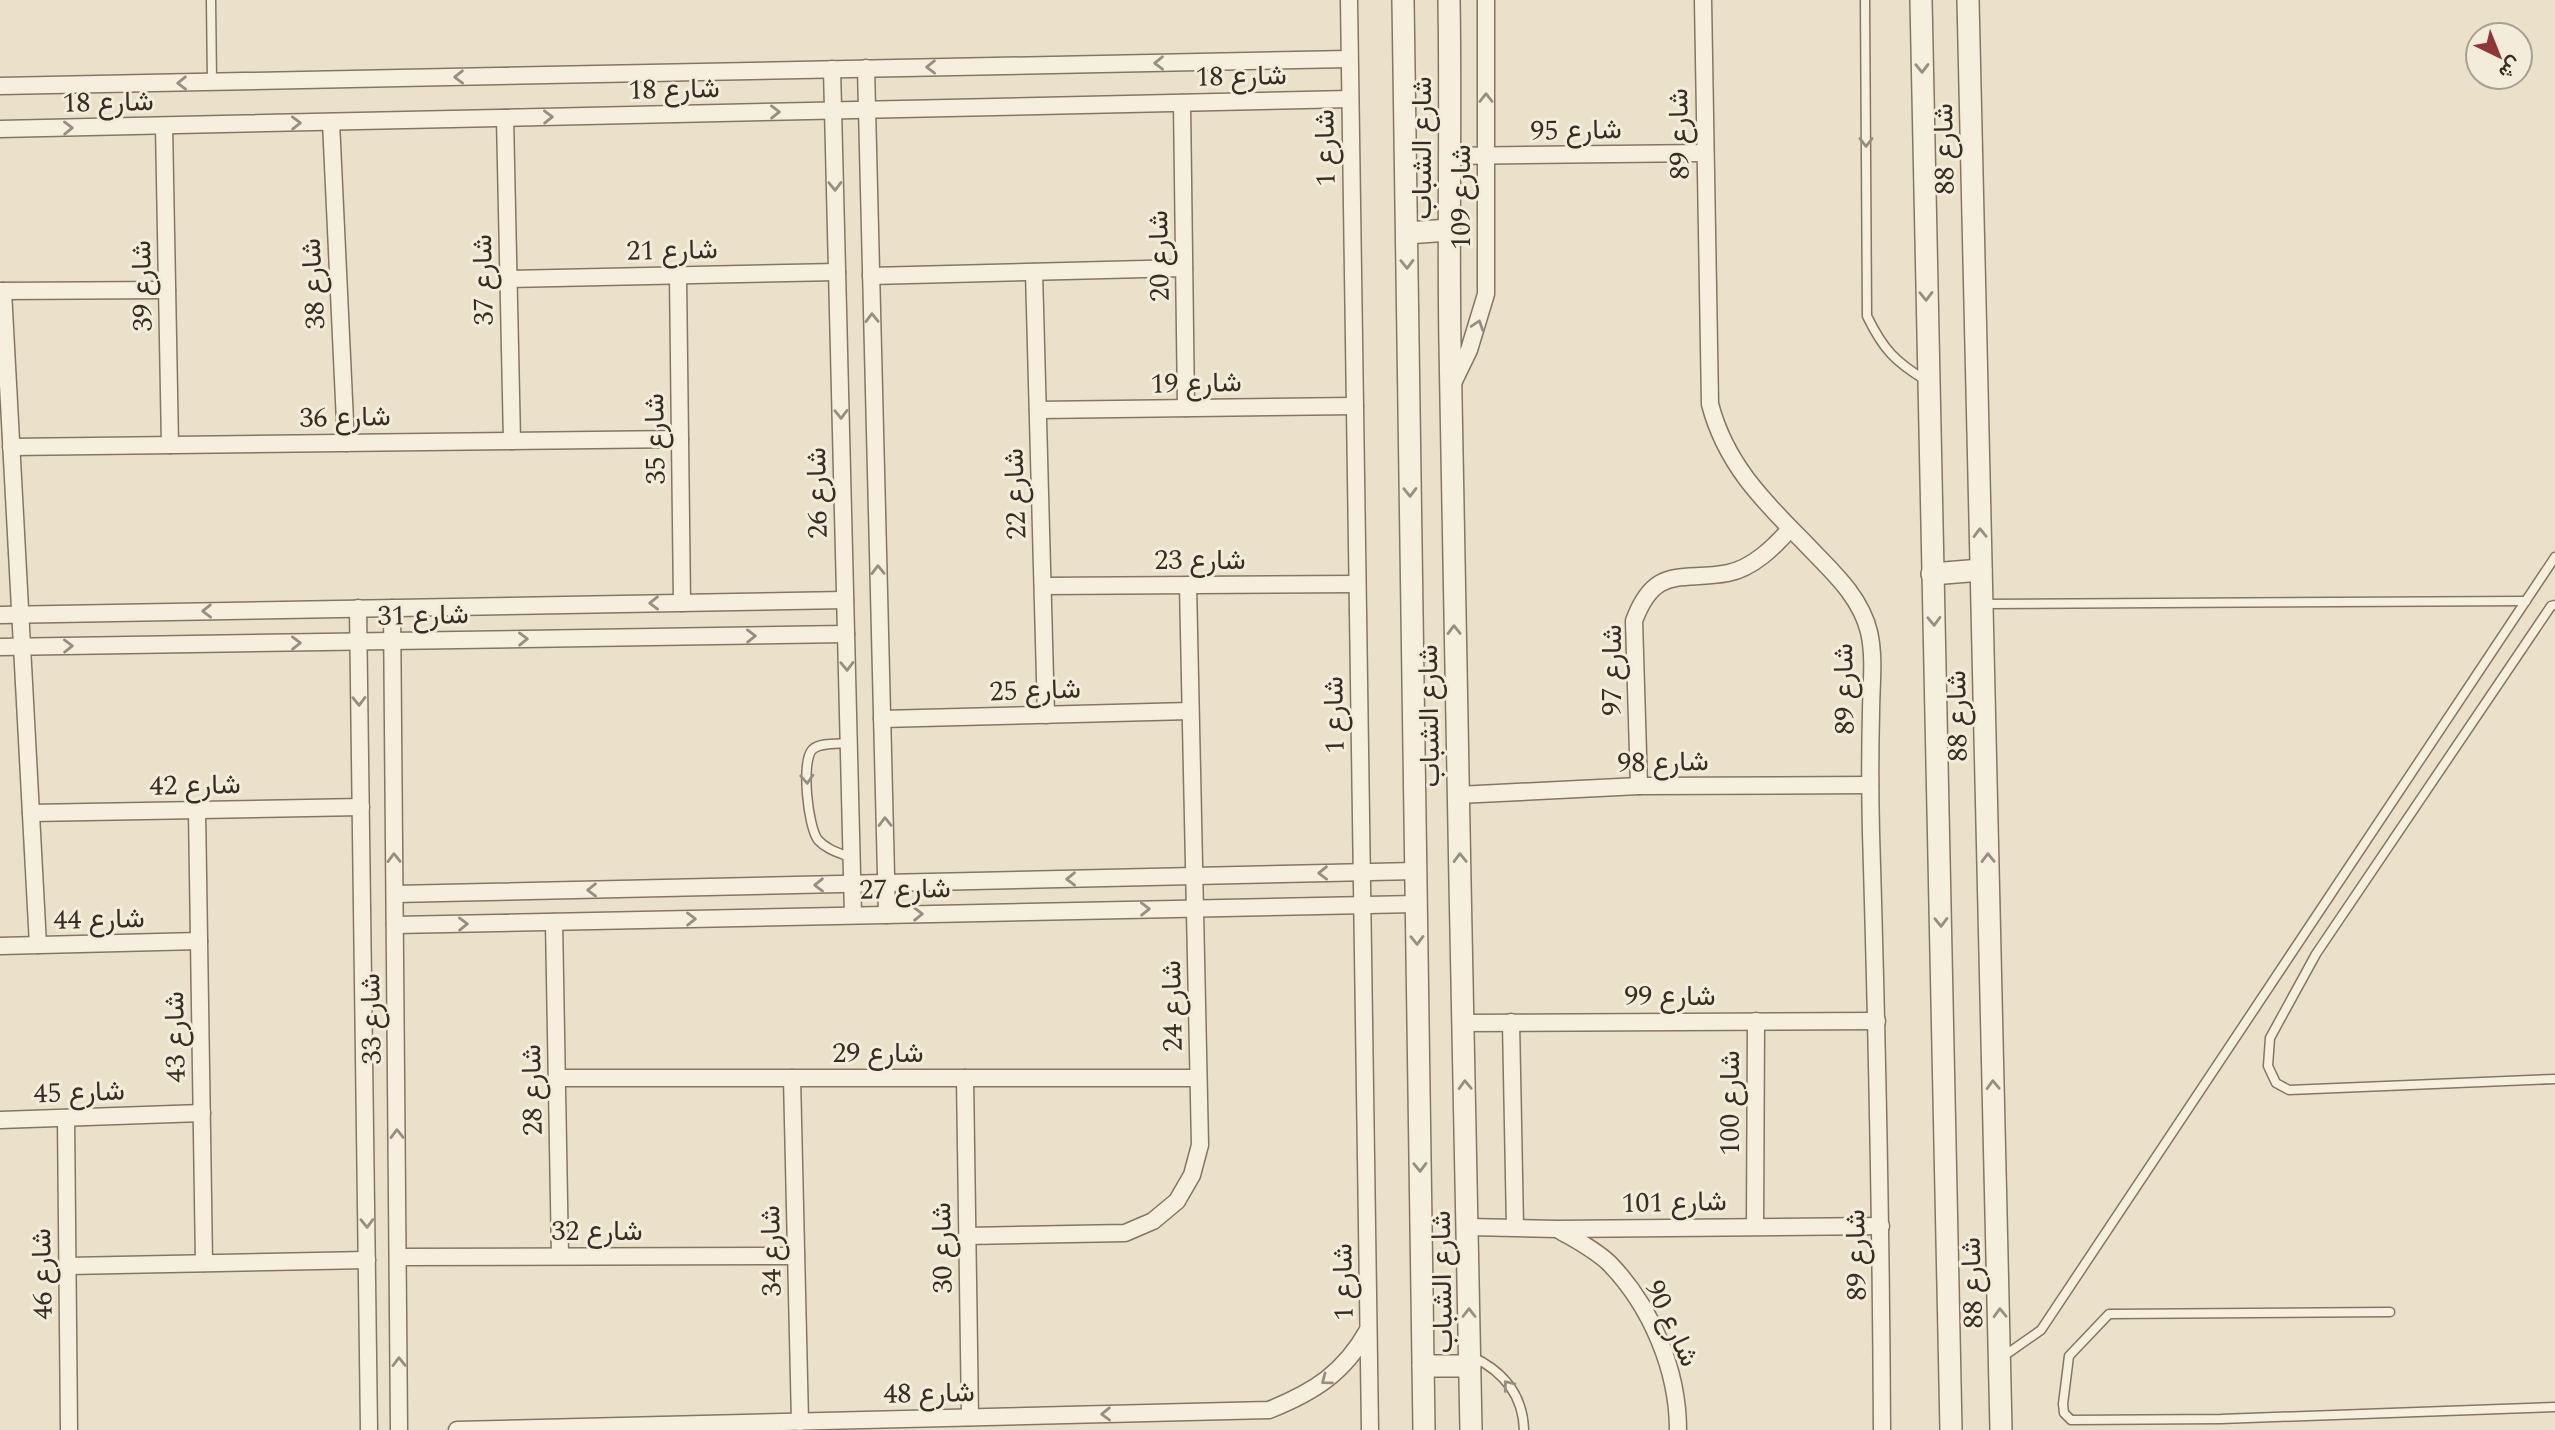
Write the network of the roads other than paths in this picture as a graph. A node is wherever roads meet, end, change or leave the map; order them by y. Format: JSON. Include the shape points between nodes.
{"nodes":[{"id":1,"x":211,"y":0,"type":"edge"},
{"id":2,"x":1349,"y":0,"type":"edge"},
{"id":3,"x":1403,"y":0,"type":"edge"},
{"id":4,"x":1450,"y":0,"type":"edge"},
{"id":5,"x":1486,"y":0,"type":"edge"},
{"id":6,"x":1703,"y":0,"type":"edge"},
{"id":7,"x":1865,"y":0,"type":"edge"},
{"id":8,"x":1921,"y":0,"type":"edge"},
{"id":9,"x":1968,"y":0,"type":"edge"},
{"id":10,"x":1349,"y":59,"type":"junction"},
{"id":11,"x":866,"y":68,"type":"junction"},
{"id":12,"x":832,"y":69,"type":"junction"},
{"id":13,"x":212,"y":82,"type":"junction"},
{"id":14,"x":0,"y":86,"type":"edge"},
{"id":15,"x":1350,"y":99,"type":"junction"},
{"id":16,"x":1182,"y":103,"type":"junction"},
{"id":17,"x":867,"y":110,"type":"junction"},
{"id":18,"x":833,"y":111,"type":"junction"},
{"id":19,"x":505,"y":118,"type":"junction"},
{"id":20,"x":331,"y":122,"type":"junction"},
{"id":21,"x":164,"y":126,"type":"junction"},
{"id":22,"x":0,"y":130,"type":"edge"},
{"id":23,"x":1704,"y":153,"type":"junction"},
{"id":24,"x":1449,"y":156,"type":"junction"},
{"id":25,"x":1486,"y":156,"type":"junction"},
{"id":26,"x":1448,"y":230,"type":"junction"},
{"id":27,"x":1407,"y":233,"type":"junction"},
{"id":28,"x":1184,"y":268,"type":"junction"},
{"id":29,"x":837,"y":272,"type":"junction"},
{"id":30,"x":1034,"y":272,"type":"junction"},
{"id":31,"x":678,"y":276,"type":"junction"},
{"id":32,"x":871,"y":276,"type":"junction"},
{"id":33,"x":509,"y":279,"type":"junction"},
{"id":34,"x":167,"y":290,"type":"junction"},
{"id":35,"x":1,"y":291,"type":"edge"},
{"id":36,"x":1927,"y":381,"type":"junction"},
{"id":37,"x":1451,"y":387,"type":"junction"},
{"id":38,"x":1355,"y":406,"type":"junction"},
{"id":39,"x":1186,"y":408,"type":"junction"},
{"id":40,"x":1038,"y":410,"type":"junction"},
{"id":41,"x":680,"y":439,"type":"junction"},
{"id":42,"x":512,"y":441,"type":"junction"},
{"id":43,"x":346,"y":443,"type":"junction"},
{"id":44,"x":170,"y":445,"type":"junction"},
{"id":45,"x":11,"y":447,"type":"junction"},
{"id":46,"x":1790,"y":529,"type":"junction"},
{"id":47,"x":2555,"y":557,"type":"edge"},
{"id":48,"x":1981,"y":570,"type":"junction"},
{"id":49,"x":1932,"y":574,"type":"junction"},
{"id":50,"x":1357,"y":584,"type":"junction"},
{"id":51,"x":1188,"y":585,"type":"junction"},
{"id":52,"x":1043,"y":586,"type":"junction"},
{"id":53,"x":845,"y":600,"type":"junction"},
{"id":54,"x":2526,"y":601,"type":"junction"},
{"id":55,"x":682,"y":603,"type":"junction"},
{"id":56,"x":1982,"y":604,"type":"junction"},
{"id":57,"x":2555,"y":605,"type":"edge"},
{"id":58,"x":358,"y":608,"type":"junction"},
{"id":59,"x":392,"y":608,"type":"junction"},
{"id":60,"x":20,"y":614,"type":"junction"},
{"id":61,"x":0,"y":615,"type":"edge"},
{"id":62,"x":846,"y":634,"type":"junction"},
{"id":63,"x":392,"y":641,"type":"junction"},
{"id":64,"x":358,"y":642,"type":"junction"},
{"id":65,"x":0,"y":647,"type":"edge"},
{"id":66,"x":22,"y":647,"type":"junction"},
{"id":67,"x":1190,"y":711,"type":"junction"},
{"id":68,"x":1046,"y":715,"type":"junction"},
{"id":69,"x":882,"y":719,"type":"junction"},
{"id":70,"x":849,"y":743,"type":"junction"},
{"id":71,"x":1870,"y":785,"type":"junction"},
{"id":72,"x":1639,"y":786,"type":"junction"},
{"id":73,"x":1458,"y":795,"type":"junction"},
{"id":74,"x":361,"y":807,"type":"junction"},
{"id":75,"x":197,"y":810,"type":"junction"},
{"id":76,"x":31,"y":813,"type":"junction"},
{"id":77,"x":852,"y":858,"type":"junction"},
{"id":78,"x":1362,"y":872,"type":"junction"},
{"id":79,"x":1416,"y":872,"type":"junction"},
{"id":80,"x":1194,"y":876,"type":"junction"},
{"id":81,"x":886,"y":883,"type":"junction"},
{"id":82,"x":852,"y":884,"type":"junction"},
{"id":83,"x":395,"y":894,"type":"junction"},
{"id":84,"x":1416,"y":904,"type":"junction"},
{"id":85,"x":1362,"y":905,"type":"junction"},
{"id":86,"x":1195,"y":908,"type":"junction"},
{"id":87,"x":853,"y":915,"type":"junction"},
{"id":88,"x":887,"y":915,"type":"junction"},
{"id":89,"x":554,"y":922,"type":"junction"},
{"id":90,"x":395,"y":925,"type":"junction"},
{"id":91,"x":199,"y":942,"type":"junction"},
{"id":92,"x":38,"y":945,"type":"junction"},
{"id":93,"x":0,"y":946,"type":"edge"},
{"id":94,"x":1756,"y":1021,"type":"junction"},
{"id":95,"x":1877,"y":1021,"type":"junction"},
{"id":96,"x":1511,"y":1022,"type":"junction"},
{"id":97,"x":1463,"y":1023,"type":"junction"},
{"id":98,"x":557,"y":1078,"type":"junction"},
{"id":99,"x":792,"y":1078,"type":"junction"},
{"id":100,"x":965,"y":1078,"type":"junction"},
{"id":101,"x":1198,"y":1078,"type":"junction"},
{"id":102,"x":2555,"y":1079,"type":"edge"},
{"id":103,"x":202,"y":1113,"type":"junction"},
{"id":104,"x":66,"y":1118,"type":"junction"},
{"id":105,"x":0,"y":1120,"type":"edge"},
{"id":106,"x":1755,"y":1226,"type":"junction"},
{"id":107,"x":1881,"y":1226,"type":"junction"},
{"id":108,"x":1469,"y":1227,"type":"junction"},
{"id":109,"x":1515,"y":1227,"type":"junction"},
{"id":110,"x":1557,"y":1229,"type":"junction"},
{"id":111,"x":967,"y":1236,"type":"junction"},
{"id":112,"x":560,"y":1256,"type":"junction"},
{"id":113,"x":796,"y":1256,"type":"junction"},
{"id":114,"x":398,"y":1257,"type":"junction"},
{"id":115,"x":367,"y":1260,"type":"junction"},
{"id":116,"x":204,"y":1263,"type":"junction"},
{"id":117,"x":68,"y":1266,"type":"junction"},
{"id":118,"x":2390,"y":1312,"type":"dead end"},
{"id":119,"x":1369,"y":1328,"type":"junction"},
{"id":120,"x":2001,"y":1358,"type":"junction"},
{"id":121,"x":1470,"y":1361,"type":"junction"},
{"id":122,"x":1423,"y":1367,"type":"junction"},
{"id":123,"x":2555,"y":1407,"type":"edge"},
{"id":124,"x":970,"y":1417,"type":"junction"},
{"id":125,"x":800,"y":1422,"type":"junction"},
{"id":126,"x":69,"y":1430,"type":"edge"},
{"id":127,"x":369,"y":1430,"type":"edge"},
{"id":128,"x":400,"y":1430,"type":"edge"},
{"id":129,"x":457,"y":1430,"type":"edge"},
{"id":130,"x":1370,"y":1430,"type":"edge"},
{"id":131,"x":1424,"y":1430,"type":"edge"},
{"id":132,"x":1471,"y":1430,"type":"edge"},
{"id":133,"x":1524,"y":1430,"type":"edge"},
{"id":134,"x":1678,"y":1430,"type":"edge"},
{"id":135,"x":1882,"y":1430,"type":"edge"},
{"id":136,"x":1951,"y":1430,"type":"edge"},
{"id":137,"x":2001,"y":1430,"type":"edge"}],
"edges":[{"from":1,"to":13,"type":"lane"},
{"from":2,"to":10,"type":"street","name":"شارع 1"},
{"from":3,"to":27,"type":"street","name":"شارع الشباب"},
{"from":4,"to":24,"type":"street","name":"شارع الشباب"},
{"from":25,"to":5,"type":"street","name":"شارع 109","one_way":true},
{"from":6,"to":23,"type":"street","name":"شارع 89"},
{"from":7,"to":36,"type":"lane","one_way":true,"via":[[1867,316],[1880,344],[1901,366]]},
{"from":8,"to":36,"type":"street","name":"شارع 88","one_way":true},
{"from":48,"to":9,"type":"street","name":"شارع 88","one_way":true},
{"from":10,"to":11,"type":"street","name":"شارع 18","one_way":true},
{"from":10,"to":15,"type":"street","name":"شارع 1"},
{"from":11,"to":12,"type":"street","name":"شارع 18"},
{"from":11,"to":17,"type":"street"},
{"from":12,"to":13,"type":"street","name":"شارع 18","one_way":true},
{"from":12,"to":18,"type":"street","name":"شارع 26"},
{"from":13,"to":14,"type":"street","name":"شارع 18","one_way":true},
{"from":15,"to":16,"type":"street","name":"شارع 18"},
{"from":15,"to":38,"type":"street","name":"شارع 1"},
{"from":16,"to":17,"type":"street","name":"شارع 18"},
{"from":16,"to":28,"type":"street","name":"شارع 20"},
{"from":17,"to":18,"type":"street","name":"شارع 18"},
{"from":17,"to":32,"type":"street"},
{"from":19,"to":18,"type":"street","name":"شارع 18","one_way":true},
{"from":18,"to":29,"type":"street","name":"شارع 26","one_way":true},
{"from":19,"to":20,"type":"street","name":"شارع 18"},
{"from":19,"to":33,"type":"street","name":"شارع 37"},
{"from":21,"to":20,"type":"street","name":"شارع 18","one_way":true},
{"from":20,"to":43,"type":"street","name":"شارع 38"},
{"from":22,"to":21,"type":"street","name":"شارع 18","one_way":true},
{"from":21,"to":34,"type":"street","name":"شارع 39"},
{"from":23,"to":25,"type":"street","name":"شارع 95"},
{"from":23,"to":46,"type":"street","name":"شارع 89","via":[[1710,404],[1731,456],[1752,488]]},
{"from":24,"to":25,"type":"street","name":"شارع 95"},
{"from":24,"to":26,"type":"street","name":"شارع الشباب"},
{"from":37,"to":25,"type":"street","name":"شارع 109","one_way":true,"via":[[1469,350],[1486,294]]},
{"from":26,"to":27,"type":"street"},
{"from":26,"to":37,"type":"street","name":"شارع الشباب"},
{"from":27,"to":79,"type":"street","name":"شارع الشباب","one_way":true},
{"from":28,"to":30,"type":"street"},
{"from":28,"to":39,"type":"street","name":"شارع 20"},
{"from":29,"to":31,"type":"street","name":"شارع 21"},
{"from":29,"to":53,"type":"street","name":"شارع 26","one_way":true},
{"from":30,"to":32,"type":"street"},
{"from":30,"to":40,"type":"street","name":"شارع 22"},
{"from":31,"to":33,"type":"street","name":"شارع 21"},
{"from":31,"to":41,"type":"street","name":"شارع 35"},
{"from":69,"to":32,"type":"street","one_way":true},
{"from":33,"to":42,"type":"street","name":"شارع 37"},
{"from":34,"to":35,"type":"street"},
{"from":34,"to":44,"type":"street","name":"شارع 39"},
{"from":35,"to":45,"type":"street"},
{"from":36,"to":49,"type":"street","name":"شارع 88"},
{"from":73,"to":37,"type":"street","name":"شارع الشباب","one_way":true},
{"from":38,"to":39,"type":"street","name":"شارع 19"},
{"from":38,"to":50,"type":"street","name":"شارع 1"},
{"from":39,"to":40,"type":"street","name":"شارع 19"},
{"from":40,"to":52,"type":"street","name":"شارع 22"},
{"from":41,"to":42,"type":"street","name":"شارع 36"},
{"from":41,"to":55,"type":"street","name":"شارع 35"},
{"from":42,"to":43,"type":"street","name":"شارع 36"},
{"from":43,"to":44,"type":"street","name":"شارع 36"},
{"from":44,"to":45,"type":"street","name":"شارع 36"},
{"from":45,"to":60,"type":"street"},
{"from":46,"to":71,"type":"street","name":"شارع 89","via":[[1845,586],[1868,630],[1872,655]]},
{"from":46,"to":72,"type":"street","name":"شارع 97","via":[[1752,562],[1729,572],[1670,578],[1641,602],[1634,621]]},
{"from":47,"to":54,"type":"lane"},
{"from":48,"to":49,"type":"street"},
{"from":48,"to":56,"type":"street","name":"شارع 88"},
{"from":49,"to":136,"type":"street","name":"شارع 88","one_way":true},
{"from":50,"to":51,"type":"street","name":"شارع 23"},
{"from":50,"to":78,"type":"street","name":"شارع 1"},
{"from":51,"to":52,"type":"street","name":"شارع 23"},
{"from":51,"to":67,"type":"street","name":"شارع 24"},
{"from":52,"to":68,"type":"street","name":"شارع 22"},
{"from":53,"to":55,"type":"street","name":"شارع 31"},
{"from":53,"to":62,"type":"street","name":"شارع 26"},
{"from":54,"to":56,"type":"lane"},
{"from":54,"to":120,"type":"lane","via":[[2041,1330]]},
{"from":55,"to":59,"type":"street","name":"شارع 31","one_way":true},
{"from":120,"to":56,"type":"street","name":"شارع 88","one_way":true},
{"from":57,"to":102,"type":"lane","via":[[2316,954],[2270,1038],[2267,1066],[2276,1083],[2289,1090]]},
{"from":58,"to":59,"type":"street","name":"شارع 31"},
{"from":58,"to":60,"type":"street","name":"شارع 31","one_way":true},
{"from":58,"to":64,"type":"street","name":"شارع 33"},
{"from":59,"to":63,"type":"street","name":"شارع 33"},
{"from":60,"to":61,"type":"street","name":"شارع 31"},
{"from":60,"to":66,"type":"street"},
{"from":63,"to":62,"type":"street","name":"شارع 31","one_way":true},
{"from":62,"to":70,"type":"street","name":"شارع 26","one_way":true},
{"from":63,"to":64,"type":"street","name":"شارع 31"},
{"from":83,"to":63,"type":"street","name":"شارع 33","one_way":true},
{"from":66,"to":64,"type":"street","name":"شارع 31","one_way":true},
{"from":64,"to":74,"type":"street","name":"شارع 33","one_way":true},
{"from":65,"to":66,"type":"street","name":"شارع 31"},
{"from":66,"to":76,"type":"street"},
{"from":67,"to":68,"type":"street","name":"شارع 25"},
{"from":67,"to":80,"type":"street","name":"شارع 24"},
{"from":68,"to":69,"type":"street","name":"شارع 25"},
{"from":81,"to":69,"type":"street","one_way":true},
{"from":70,"to":77,"type":"street","name":"شارع 26"},
{"from":70,"to":77,"type":"lane","one_way":true,"via":[[818,746],[807,763],[812,829],[830,849]]},
{"from":71,"to":72,"type":"street","name":"شارع 98"},
{"from":71,"to":95,"type":"street","name":"شارع 89"},
{"from":72,"to":73,"type":"street","name":"شارع 98"},
{"from":97,"to":73,"type":"street","name":"شارع الشباب","one_way":true},
{"from":74,"to":75,"type":"street","name":"شارع 42"},
{"from":74,"to":115,"type":"street","name":"شارع 33","one_way":true},
{"from":75,"to":76,"type":"street","name":"شارع 42"},
{"from":75,"to":91,"type":"street","name":"شارع 43"},
{"from":76,"to":92,"type":"street"},
{"from":77,"to":82,"type":"street","name":"شارع 26"},
{"from":78,"to":79,"type":"street","name":"شارع 27"},
{"from":78,"to":80,"type":"street","name":"شارع 27","one_way":true},
{"from":78,"to":85,"type":"street","name":"شارع 1"},
{"from":79,"to":84,"type":"street","name":"شارع الشباب"},
{"from":80,"to":81,"type":"street","name":"شارع 27","one_way":true},
{"from":80,"to":86,"type":"street","name":"شارع 24"},
{"from":81,"to":82,"type":"street","name":"شارع 27"},
{"from":81,"to":88,"type":"street"},
{"from":82,"to":83,"type":"street","name":"شارع 27","one_way":true},
{"from":82,"to":87,"type":"street","name":"شارع 26"},
{"from":83,"to":90,"type":"street","name":"شارع 33"},
{"from":84,"to":85,"type":"street","name":"شارع 27"},
{"from":84,"to":122,"type":"street","name":"شارع الشباب","one_way":true},
{"from":85,"to":86,"type":"street","name":"شارع 27"},
{"from":85,"to":119,"type":"street","name":"شارع 1"},
{"from":88,"to":86,"type":"street","name":"شارع 27","one_way":true},
{"from":86,"to":101,"type":"street","name":"شارع 24"},
{"from":87,"to":88,"type":"street","name":"شارع 27"},
{"from":89,"to":87,"type":"street","name":"شارع 27","one_way":true},
{"from":90,"to":89,"type":"street","name":"شارع 27","one_way":true},
{"from":89,"to":98,"type":"street","name":"شارع 28"},
{"from":114,"to":90,"type":"street","name":"شارع 33","one_way":true},
{"from":91,"to":92,"type":"street","name":"شارع 44"},
{"from":91,"to":103,"type":"street","name":"شارع 43"},
{"from":92,"to":93,"type":"street","name":"شارع 44"},
{"from":94,"to":95,"type":"street","name":"شارع 99"},
{"from":94,"to":96,"type":"street","name":"شارع 99"},
{"from":94,"to":106,"type":"street","name":"شارع 100"},
{"from":95,"to":107,"type":"street","name":"شارع 89"},
{"from":96,"to":97,"type":"street","name":"شارع 99"},
{"from":96,"to":109,"type":"street"},
{"from":108,"to":97,"type":"street","name":"شارع الشباب","one_way":true},
{"from":98,"to":99,"type":"street","name":"شارع 29"},
{"from":98,"to":112,"type":"street","name":"شارع 28"},
{"from":99,"to":100,"type":"street","name":"شارع 29"},
{"from":99,"to":113,"type":"street","name":"شارع 34"},
{"from":100,"to":101,"type":"street","name":"شارع 29"},
{"from":100,"to":111,"type":"street","name":"شارع 30"},
{"from":101,"to":111,"type":"street","name":"شارع 24","via":[[1200,1145],[1192,1175],[1177,1201],[1153,1221],[1125,1233]]},
{"from":103,"to":104,"type":"street","name":"شارع 45"},
{"from":103,"to":116,"type":"street","name":"شارع 43"},
{"from":104,"to":105,"type":"street","name":"شارع 45"},
{"from":104,"to":117,"type":"street","name":"شارع 46"},
{"from":106,"to":107,"type":"street","name":"شارع 101"},
{"from":106,"to":110,"type":"street","name":"شارع 101"},
{"from":107,"to":135,"type":"street","name":"شارع 89"},
{"from":108,"to":109,"type":"street","name":"شارع 101"},
{"from":121,"to":108,"type":"street","name":"شارع الشباب","one_way":true},
{"from":109,"to":110,"type":"street","name":"شارع 101"},
{"from":110,"to":134,"type":"street","name":"شارع 90","via":[[1607,1262],[1644,1310],[1673,1379]]},
{"from":111,"to":124,"type":"street","name":"شارع 30"},
{"from":112,"to":113,"type":"street","name":"شارع 32"},
{"from":112,"to":114,"type":"street","name":"شارع 32"},
{"from":113,"to":125,"type":"street","name":"شارع 34"},
{"from":128,"to":114,"type":"street","name":"شارع 33","one_way":true},
{"from":115,"to":116,"type":"street"},
{"from":115,"to":127,"type":"street","name":"شارع 33"},
{"from":116,"to":117,"type":"street"},
{"from":117,"to":126,"type":"street","name":"شارع 46"},
{"from":118,"to":123,"type":"lane","via":[[2109,1314],[2068,1356],[2064,1413],[2071,1420],[2221,1419]]},
{"from":119,"to":124,"type":"street","name":"شارع 48","one_way":true,"via":[[1333,1375],[1303,1396],[1269,1410]]},
{"from":119,"to":130,"type":"street","name":"شارع 1"},
{"from":120,"to":137,"type":"street","name":"شارع 88"},
{"from":121,"to":122,"type":"street"},
{"from":121,"to":132,"type":"street","name":"شارع الشباب"},
{"from":133,"to":121,"type":"lane","one_way":true,"via":[[1523,1412],[1503,1377],[1488,1364]]},
{"from":122,"to":131,"type":"street","name":"شارع الشباب"},
{"from":124,"to":125,"type":"street","name":"شارع 48"},
{"from":125,"to":129,"type":"street","name":"شارع 48"}]}
